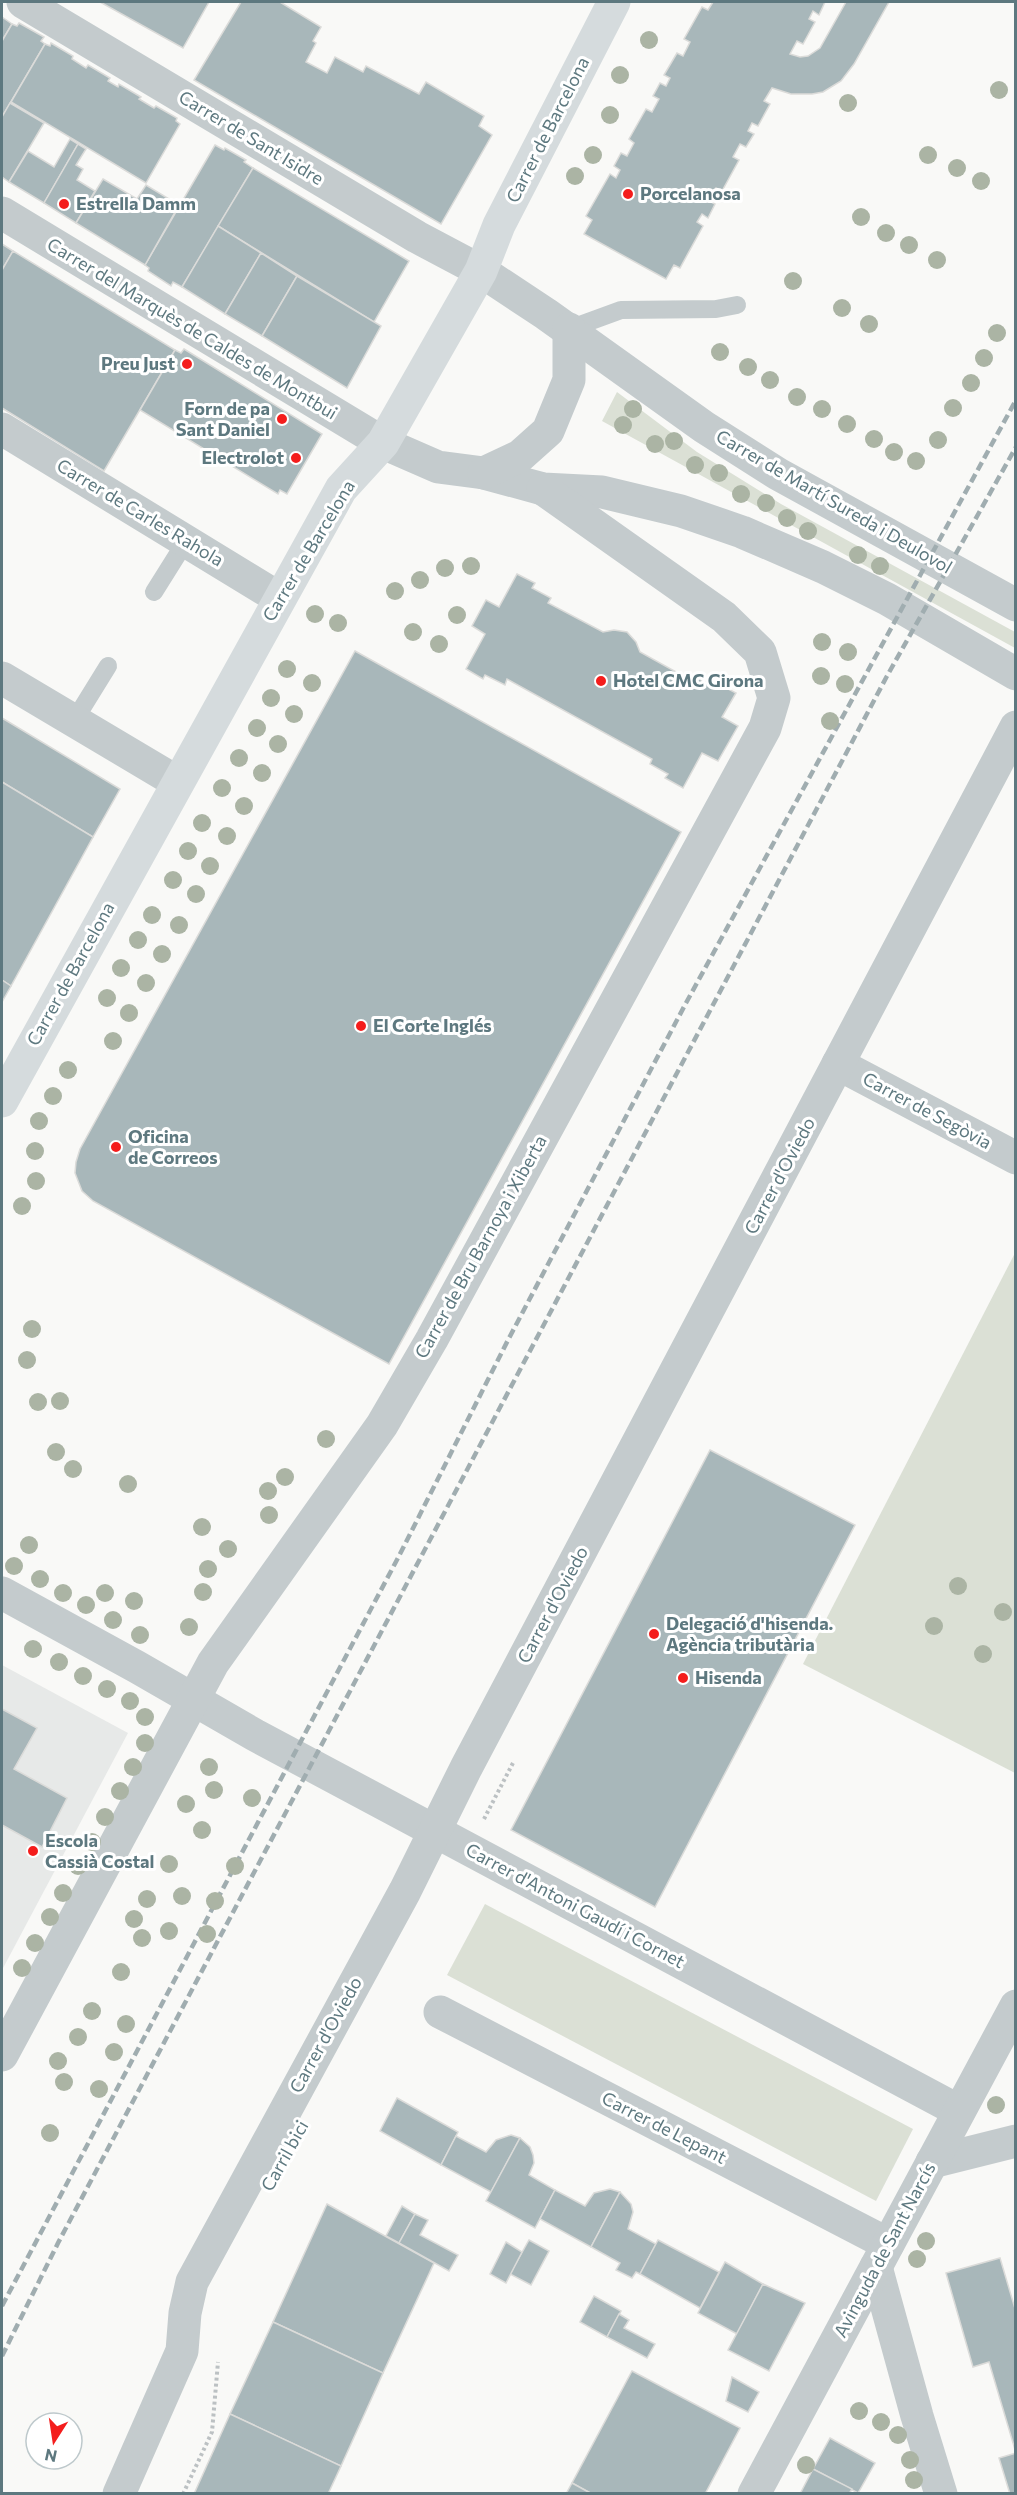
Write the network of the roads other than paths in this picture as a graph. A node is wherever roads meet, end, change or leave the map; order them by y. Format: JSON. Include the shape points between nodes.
{"nodes":[{"id":1,"x":23,"y":2,"type":"edge"},
{"id":2,"x":614,"y":2,"type":"edge"},
{"id":3,"x":2,"y":213,"type":"edge"},
{"id":4,"x":480,"y":271,"type":"junction"},
{"id":5,"x":737,"y":305,"type":"dead end"},
{"id":6,"x":569,"y":329,"type":"junction"},
{"id":7,"x":2,"y":429,"type":"edge"},
{"id":8,"x":383,"y":443,"type":"junction"},
{"id":9,"x":484,"y":473,"type":"junction"},
{"id":10,"x":543,"y":489,"type":"junction"},
{"id":11,"x":186,"y":541,"type":"junction"},
{"id":12,"x":154,"y":592,"type":"dead end"},
{"id":13,"x":279,"y":598,"type":"junction"},
{"id":14,"x":1016,"y":605,"type":"edge"},
{"id":15,"x":108,"y":666,"type":"dead end"},
{"id":16,"x":1016,"y":674,"type":"edge"},
{"id":17,"x":2,"y":678,"type":"edge"},
{"id":18,"x":74,"y":721,"type":"junction"},
{"id":19,"x":1016,"y":727,"type":"edge"},
{"id":20,"x":177,"y":782,"type":"junction"},
{"id":21,"x":838,"y":1064,"type":"junction"},
{"id":22,"x":2,"y":1101,"type":"edge"},
{"id":23,"x":1016,"y":1158,"type":"edge"},
{"id":24,"x":2,"y":1593,"type":"edge"},
{"id":25,"x":193,"y":1698,"type":"junction"},
{"id":26,"x":434,"y":1831,"type":"junction"},
{"id":27,"x":1016,"y":2006,"type":"edge"},
{"id":28,"x":440,"y":2012,"type":"dead end"},
{"id":29,"x":2,"y":2055,"type":"edge"},
{"id":30,"x":959,"y":2111,"type":"junction"},
{"id":31,"x":1016,"y":2141,"type":"edge"},
{"id":32,"x":932,"y":2162,"type":"junction"},
{"id":33,"x":882,"y":2255,"type":"junction"},
{"id":34,"x":119,"y":2493,"type":"edge"},
{"id":35,"x":754,"y":2493,"type":"edge"},
{"id":36,"x":941,"y":2493,"type":"edge"}],
"edges":[{"from":1,"to":4,"type":"street","name":"Carrer de Sant Isidre"},
{"from":2,"to":4,"type":"main road","name":"Carrer de Barcelona","via":[[499,225]]},
{"from":3,"to":8,"type":"street","name":"Carrer del Marquès de Caldes de Montbui"},
{"from":4,"to":6,"type":"street","name":"Carrer de Martí Sureda i Deulovol"},
{"from":4,"to":8,"type":"main road","name":"Carrer de Barcelona"},
{"from":5,"to":6,"type":"lane","via":[[716,309],[621,309]]},
{"from":6,"to":9,"type":"street","via":[[569,381],[548,431],[520,456]]},
{"from":6,"to":14,"type":"street","name":"Carrer de Martí Sureda i Deulovol","via":[[704,427],[778,474]]},
{"from":7,"to":11,"type":"street","name":"Carrer de Carles Rahola"},
{"from":8,"to":9,"type":"street","via":[[438,466]]},
{"from":8,"to":13,"type":"main road","name":"Carrer de Barcelona","via":[[341,489]]},
{"from":9,"to":10,"type":"street"},
{"from":10,"to":16,"type":"street","via":[[602,492],[681,511],[742,532],[888,599]]},
{"from":10,"to":25,"type":"street","name":"Carrer de Bru Barnoya i Xiberta","via":[[724,617],[760,652],[774,698],[765,728],[740,776],[432,1339],[387,1415],[213,1663]]},
{"from":11,"to":12,"type":"lane"},
{"from":11,"to":13,"type":"street","name":"Carrer de Carles Rahola"},
{"from":13,"to":20,"type":"main road","name":"Carrer de Barcelona"},
{"from":15,"to":18,"type":"lane"},
{"from":17,"to":18,"type":"street"},
{"from":18,"to":20,"type":"street"},
{"from":19,"to":21,"type":"street","name":"Carrer d'Oviedo"},
{"from":20,"to":22,"type":"main road","name":"Carrer de Barcelona"},
{"from":21,"to":23,"type":"street","name":"Carrer de Segòvia"},
{"from":21,"to":26,"type":"street","name":"Carrer d'Oviedo"},
{"from":24,"to":25,"type":"street","name":"Carrer d'Antoni Gaudí i Cornet"},
{"from":25,"to":26,"type":"street","name":"Carrer d'Antoni Gaudí i Cornet"},
{"from":25,"to":29,"type":"street","name":"Carrer de Bru Barnoya i Xiberta"},
{"from":26,"to":30,"type":"street","name":"Carrer d'Antoni Gaudí i Cornet"},
{"from":26,"to":34,"type":"street","name":"Carrer d'Oviedo","via":[[192,2282],[182,2351]]},
{"from":27,"to":30,"type":"street","name":"Avinguda de Sant Narcís"},
{"from":28,"to":33,"type":"street","name":"Carrer de Lepant"},
{"from":30,"to":32,"type":"street","name":"Avinguda de Sant Narcís"},
{"from":31,"to":32,"type":"street"},
{"from":32,"to":33,"type":"street","name":"Avinguda de Sant Narcís"},
{"from":33,"to":35,"type":"street","name":"Avinguda de Sant Narcís"},
{"from":33,"to":36,"type":"street","via":[[917,2416]]}]}
